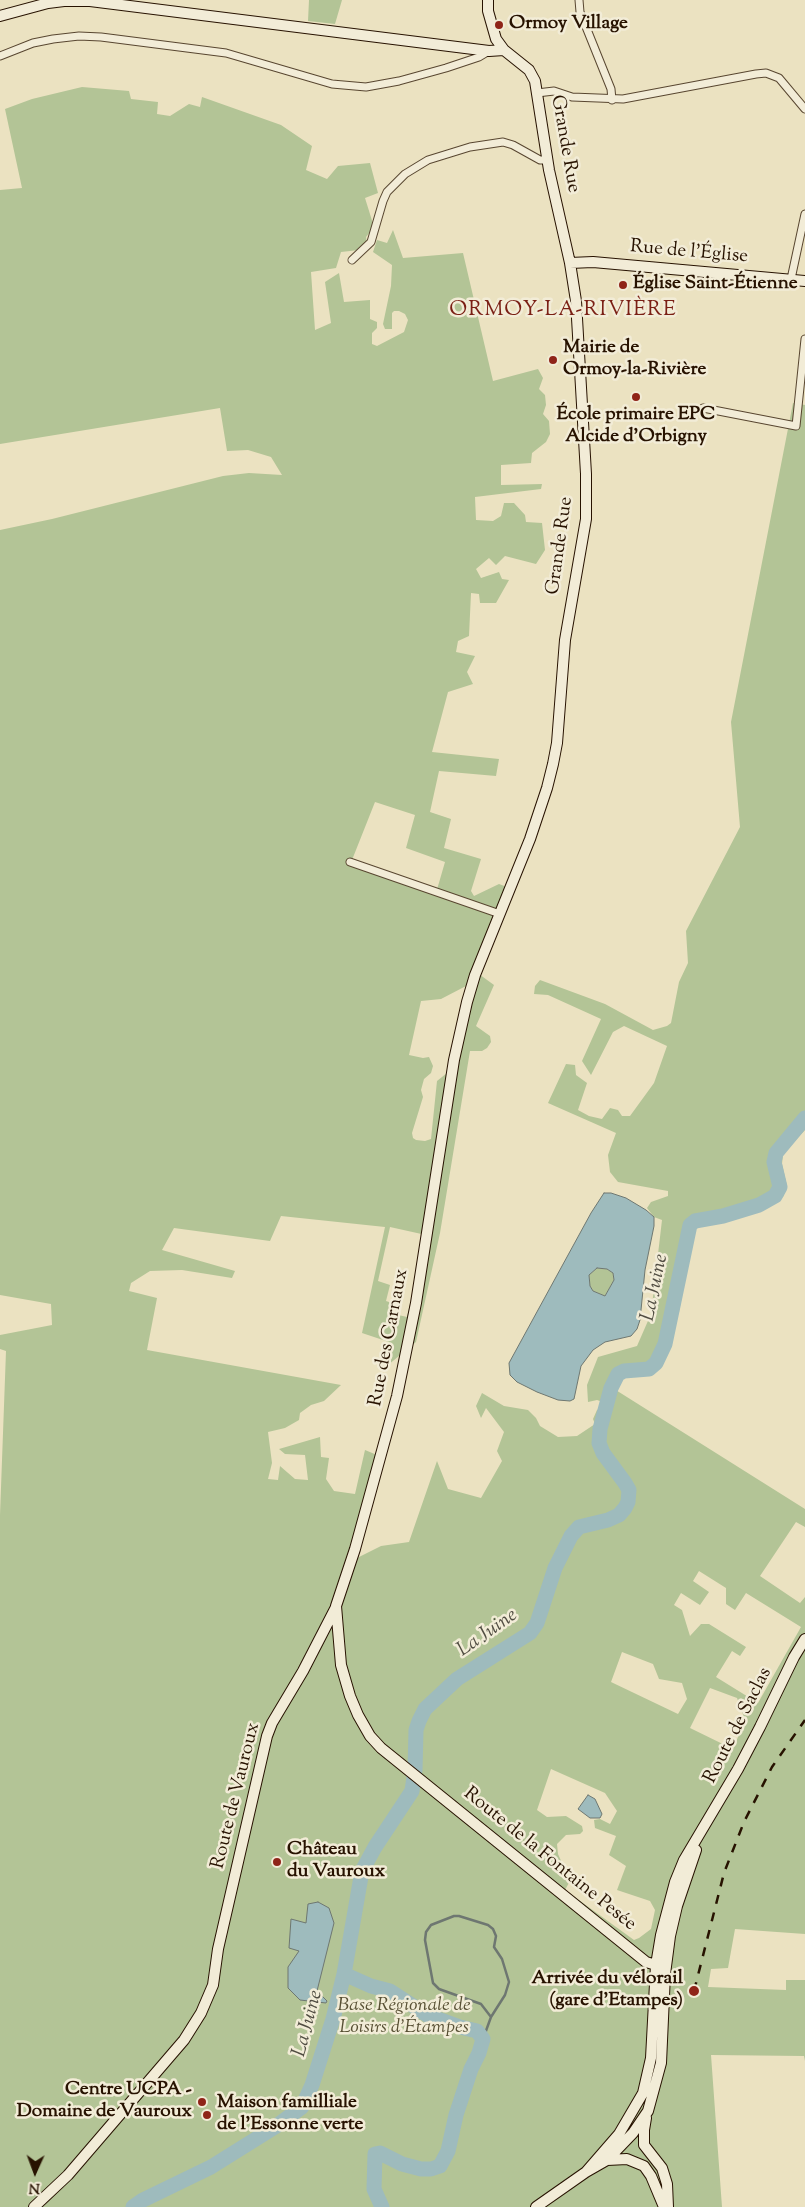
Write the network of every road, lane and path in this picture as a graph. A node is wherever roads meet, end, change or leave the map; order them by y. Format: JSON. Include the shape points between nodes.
{"nodes":[{"id":1,"x":488,"y":0,"type":"edge"},
{"id":2,"x":579,"y":0,"type":"edge"},
{"id":3,"x":0,"y":16,"type":"edge"},
{"id":4,"x":489,"y":50,"type":"junction"},
{"id":5,"x":504,"y":50,"type":"junction"},
{"id":6,"x":0,"y":56,"type":"edge"},
{"id":7,"x":537,"y":93,"type":"junction"},
{"id":8,"x":612,"y":100,"type":"junction"},
{"id":9,"x":805,"y":109,"type":"edge"},
{"id":10,"x":548,"y":160,"type":"junction"},
{"id":11,"x":805,"y":214,"type":"edge"},
{"id":12,"x":352,"y":260,"type":"dead end"},
{"id":13,"x":570,"y":263,"type":"junction"},
{"id":14,"x":791,"y":279,"type":"junction"},
{"id":15,"x":805,"y":281,"type":"edge"},
{"id":16,"x":805,"y":338,"type":"edge"},
{"id":17,"x":704,"y":408,"type":"dead end"},
{"id":18,"x":350,"y":862,"type":"dead end"},
{"id":19,"x":506,"y":898,"type":"joint"},
{"id":20,"x":500,"y":914,"type":"junction"},
{"id":21,"x":336,"y":1606,"type":"junction"},
{"id":22,"x":805,"y":1639,"type":"edge"},
{"id":23,"x":404,"y":1766,"type":"joint"},
{"id":24,"x":704,"y":1829,"type":"junction"},
{"id":25,"x":656,"y":1965,"type":"junction"},
{"id":26,"x":666,"y":1974,"type":"junction"},
{"id":27,"x":643,"y":2093,"type":"junction"},
{"id":28,"x":648,"y":2111,"type":"junction"},
{"id":29,"x":611,"y":2143,"type":"junction"},
{"id":30,"x":624,"y":2143,"type":"junction"},
{"id":31,"x":644,"y":2145,"type":"junction"},
{"id":32,"x":628,"y":2159,"type":"junction"},
{"id":33,"x":608,"y":2160,"type":"junction"},
{"id":34,"x":586,"y":2172,"type":"junction"},
{"id":35,"x":34,"y":2207,"type":"edge"},
{"id":36,"x":536,"y":2207,"type":"edge"},
{"id":37,"x":666,"y":2207,"type":"edge"}],
"edges":[{"from":1,"to":5,"type":"street","name":"Grande Rue","via":[[496,39]]},
{"from":2,"to":8,"type":"street","via":[[580,12],[611,88]]},
{"from":3,"to":4,"type":"street","via":[[48,3],[90,1]]},
{"from":4,"to":5,"type":"street"},
{"from":4,"to":6,"type":"street","via":[[479,57],[446,68],[399,81],[358,87],[332,84],[226,53],[101,37],[67,36],[33,43]]},
{"from":5,"to":7,"type":"street","name":"Grande Rue","via":[[529,70]]},
{"from":7,"to":8,"type":"street","via":[[554,91],[572,97]]},
{"from":7,"to":10,"type":"street","name":"Grande Rue"},
{"from":8,"to":9,"type":"street","via":[[766,73],[779,78]]},
{"from":10,"to":12,"type":"street","via":[[540,160],[503,142],[470,147],[428,160],[405,174],[388,192],[371,242]]},
{"from":10,"to":13,"type":"street","name":"Grande Rue"},
{"from":11,"to":14,"type":"street"},
{"from":13,"to":14,"type":"street","name":"Rue de l'Église","via":[[594,262]]},
{"from":13,"to":19,"type":"street","name":"Grande Rue","via":[[576,310],[586,519],[565,640],[553,764],[539,813]]},
{"from":14,"to":15,"type":"street","name":"Rue de l'Église"},
{"from":16,"to":17,"type":"street","via":[[796,426]]},
{"from":18,"to":20,"type":"street"},
{"from":19,"to":20,"type":"street","name":"Rue des Carnaux"},
{"from":20,"to":21,"type":"street","name":"Rue des Carnaux","via":[[467,1002],[454,1060],[416,1302],[397,1396]]},
{"from":21,"to":23,"type":"street","name":"Rue des Carnaux","via":[[341,1665],[352,1702],[370,1736]]},
{"from":21,"to":35,"type":"street","name":"Route de Vauroux","via":[[267,1736],[218,1949],[213,1984],[201,2013],[184,2040],[68,2175]]},
{"from":22,"to":24,"type":"street","name":"Route de Saclas"},
{"from":23,"to":25,"type":"street","name":"Route de la Fontaine Pesée","via":[[646,1962]]},
{"from":24,"to":25,"type":"street","name":"Route de Saclas","via":[[684,1860],[675,1882]]},
{"from":24,"to":26,"type":"street","name":"Route de Saclas","via":[[677,1906]]},
{"from":25,"to":26,"type":"street","name":"Route de la Fontaine Pesée"},
{"from":25,"to":27,"type":"street","name":"Route de Saclas","via":[[654,2028],[649,2074]]},
{"from":26,"to":28,"type":"street","name":"Route de Saclas","via":[[661,2063]]},
{"from":27,"to":29,"type":"street","name":"Route de Saclas"},
{"from":27,"to":30,"type":"street","via":[[640,2110],[624,2137]]},
{"from":28,"to":30,"type":"street","name":"Route de Saclas"},
{"from":28,"to":31,"type":"street"},
{"from":29,"to":30,"type":"street"},
{"from":29,"to":34,"type":"street","name":"Route de Saclas"},
{"from":30,"to":31,"type":"street"},
{"from":30,"to":32,"type":"street"},
{"from":30,"to":33,"type":"street","name":"Route de Saclas"},
{"from":31,"to":37,"type":"street","via":[[662,2168],[667,2184]]},
{"from":32,"to":33,"type":"street"},
{"from":32,"to":37,"type":"street","via":[[644,2166]]},
{"from":33,"to":34,"type":"street","name":"Route de Saclas"},
{"from":34,"to":36,"type":"street"}]}
